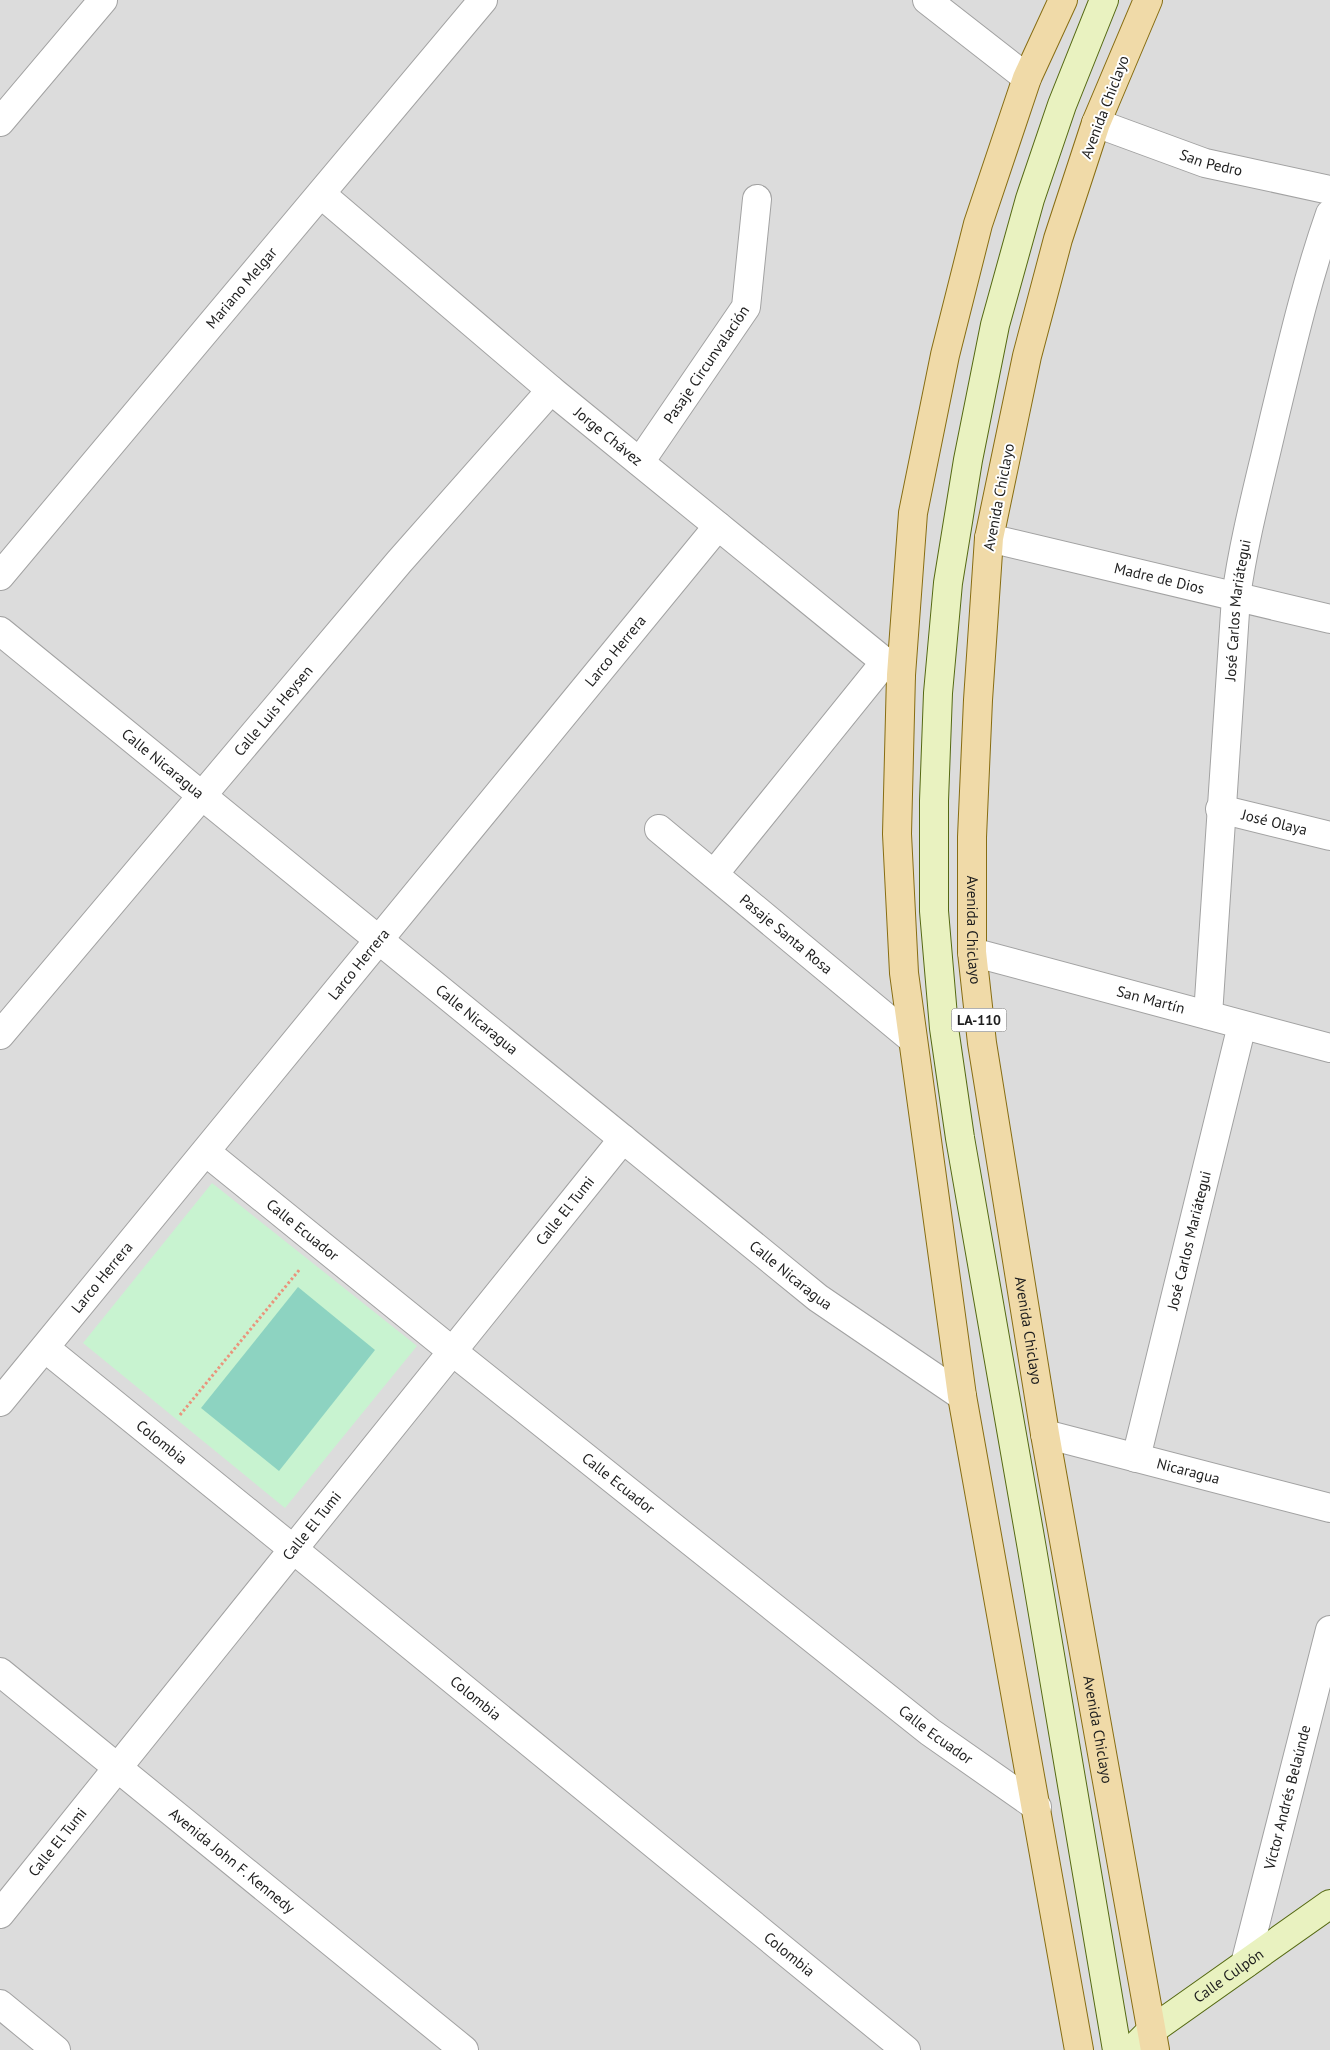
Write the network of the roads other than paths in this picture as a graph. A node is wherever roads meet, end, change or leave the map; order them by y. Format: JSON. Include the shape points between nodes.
{"nodes":[{"id":1,"x":483,"y":0,"type":"edge"},
{"id":2,"x":927,"y":0,"type":"edge"},
{"id":3,"x":1063,"y":0,"type":"edge"},
{"id":4,"x":1104,"y":0,"type":"edge"},
{"id":5,"x":1148,"y":0,"type":"edge"},
{"id":6,"x":96,"y":2,"type":"edge"},
{"id":7,"x":1027,"y":78,"type":"junction"},
{"id":8,"x":0,"y":122,"type":"edge"},
{"id":9,"x":1096,"y":123,"type":"junction"},
{"id":10,"x":1330,"y":190,"type":"edge"},
{"id":11,"x":321,"y":194,"type":"junction"},
{"id":12,"x":757,"y":200,"type":"dead end"},
{"id":13,"x":1330,"y":214,"type":"edge"},
{"id":14,"x":551,"y":390,"type":"junction"},
{"id":15,"x":640,"y":462,"type":"junction"},
{"id":16,"x":718,"y":526,"type":"junction"},
{"id":17,"x":989,"y":538,"type":"junction"},
{"id":18,"x":0,"y":576,"type":"edge"},
{"id":19,"x":1236,"y":597,"type":"junction"},
{"id":20,"x":1330,"y":619,"type":"edge"},
{"id":21,"x":0,"y":631,"type":"edge"},
{"id":22,"x":893,"y":669,"type":"junction"},
{"id":23,"x":202,"y":795,"type":"junction"},
{"id":24,"x":1220,"y":809,"type":"junction"},
{"id":25,"x":659,"y":829,"type":"dead end"},
{"id":26,"x":1330,"y":836,"type":"edge"},
{"id":27,"x":714,"y":874,"type":"junction"},
{"id":28,"x":380,"y":940,"type":"junction"},
{"id":29,"x":972,"y":952,"type":"junction"},
{"id":30,"x":1208,"y":1015,"type":"junction"},
{"id":31,"x":1242,"y":1025,"type":"junction"},
{"id":32,"x":0,"y":1035,"type":"edge"},
{"id":33,"x":912,"y":1039,"type":"junction"},
{"id":34,"x":1330,"y":1048,"type":"edge"},
{"id":35,"x":623,"y":1139,"type":"junction"},
{"id":36,"x":206,"y":1152,"type":"junction"},
{"id":37,"x":45,"y":1348,"type":"junction"},
{"id":38,"x":452,"y":1352,"type":"junction"},
{"id":39,"x":962,"y":1396,"type":"junction"},
{"id":40,"x":0,"y":1402,"type":"edge"},
{"id":41,"x":1045,"y":1434,"type":"junction"},
{"id":42,"x":1136,"y":1458,"type":"junction"},
{"id":43,"x":1330,"y":1508,"type":"edge"},
{"id":44,"x":293,"y":1549,"type":"junction"},
{"id":45,"x":1330,"y":1630,"type":"edge"},
{"id":46,"x":0,"y":1672,"type":"edge"},
{"id":47,"x":117,"y":1768,"type":"junction"},
{"id":48,"x":1037,"y":1807,"type":"junction"},
{"id":49,"x":1330,"y":1904,"type":"edge"},
{"id":50,"x":0,"y":1914,"type":"edge"},
{"id":51,"x":1246,"y":1964,"type":"junction"},
{"id":52,"x":0,"y":2004,"type":"edge"},
{"id":53,"x":1154,"y":2040,"type":"edge"},
{"id":54,"x":56,"y":2050,"type":"edge"},
{"id":55,"x":464,"y":2050,"type":"edge"},
{"id":56,"x":906,"y":2050,"type":"edge"},
{"id":57,"x":1079,"y":2050,"type":"edge"},
{"id":58,"x":1117,"y":2050,"type":"edge"},
{"id":59,"x":1132,"y":2050,"type":"edge"}],
"edges":[{"from":1,"to":11,"type":"street","name":"Mariano Melgar"},
{"from":2,"to":7,"type":"street"},
{"from":3,"to":7,"type":"main road"},
{"from":4,"to":58,"type":"street","via":[[1062,105],[1030,199],[995,325],[968,460],[948,583],[938,693],[934,911],[944,1028],[960,1138]]},
{"from":5,"to":9,"type":"main road","name":"Avenida Chiclayo","number":"LA-110"},
{"from":6,"to":8,"type":"street"},
{"from":7,"to":22,"type":"main road","via":[[978,224],[945,355],[913,513]]},
{"from":9,"to":10,"type":"street","name":"San Pedro","via":[[1205,162]]},
{"from":9,"to":17,"type":"main road","name":"Avenida Chiclayo","number":"LA-110","via":[[1058,240],[1027,356]]},
{"from":11,"to":14,"type":"street","name":"Jorge Chávez"},
{"from":11,"to":18,"type":"street","name":"Mariano Melgar"},
{"from":12,"to":15,"type":"street","name":"Pasaje Circunvalación","via":[[746,307]]},
{"from":13,"to":19,"type":"street","name":"José Carlos Mariátegui","via":[[1284,378],[1242,555]]},
{"from":14,"to":15,"type":"street","name":"Jorge Chávez"},
{"from":14,"to":23,"type":"street","name":"Calle Luis Heysen","via":[[399,562]]},
{"from":15,"to":16,"type":"street","name":"Jorge Chávez"},
{"from":16,"to":22,"type":"street","name":"Jorge Chávez"},
{"from":16,"to":28,"type":"street","name":"Larco Herrera"},
{"from":17,"to":19,"type":"street","name":"Madre de Dios"},
{"from":17,"to":29,"type":"main road","name":"Avenida Chiclayo","number":"LA-110","via":[[973,817]]},
{"from":19,"to":20,"type":"street","name":"Madre de Dios"},
{"from":19,"to":24,"type":"street","name":"José Carlos Mariátegui"},
{"from":21,"to":23,"type":"street","name":"Calle Nicaragua"},
{"from":22,"to":27,"type":"street"},
{"from":22,"to":33,"type":"main road","via":[[904,973]]},
{"from":23,"to":28,"type":"street","name":"Calle Nicaragua"},
{"from":23,"to":32,"type":"street","name":"Calle Luis Heysen"},
{"from":24,"to":26,"type":"street","name":"José Olaya"},
{"from":24,"to":30,"type":"street","name":"José Carlos Mariátegui"},
{"from":25,"to":27,"type":"street","name":"Pasaje Santa Rosa"},
{"from":27,"to":33,"type":"street","name":"Pasaje Santa Rosa"},
{"from":28,"to":35,"type":"street","name":"Calle Nicaragua"},
{"from":28,"to":36,"type":"street","name":"Larco Herrera"},
{"from":29,"to":30,"type":"street","name":"San Martín"},
{"from":29,"to":41,"type":"main road","name":"Avenida Chiclayo","number":"LA-110","via":[[982,1043]]},
{"from":30,"to":31,"type":"street","name":"San Martín"},
{"from":31,"to":34,"type":"street","name":"San Martín"},
{"from":31,"to":42,"type":"street","name":"José Carlos Mariátegui"},
{"from":33,"to":39,"type":"main road"},
{"from":35,"to":38,"type":"street","name":"Calle El Tumi"},
{"from":35,"to":39,"type":"street","name":"Calle Nicaragua","via":[[818,1298]]},
{"from":36,"to":37,"type":"street","name":"Larco Herrera"},
{"from":36,"to":38,"type":"street","name":"Calle Ecuador"},
{"from":37,"to":40,"type":"street","name":"Larco Herrera"},
{"from":37,"to":44,"type":"street","name":"Colombia"},
{"from":38,"to":44,"type":"street","name":"Calle El Tumi"},
{"from":38,"to":48,"type":"street","name":"Calle Ecuador","via":[[930,1732]]},
{"from":39,"to":48,"type":"main road"},
{"from":41,"to":42,"type":"street","name":"Nicaragua"},
{"from":41,"to":53,"type":"main road","name":"Avenida Chiclayo","number":"LA-110"},
{"from":42,"to":43,"type":"street","name":"Nicaragua"},
{"from":44,"to":47,"type":"street","name":"Calle El Tumi"},
{"from":44,"to":56,"type":"street","name":"Colombia"},
{"from":45,"to":51,"type":"street","name":"Víctor Andrés Belaúnde"},
{"from":46,"to":47,"type":"street","name":"Avenida John F. Kennedy"},
{"from":47,"to":50,"type":"street","name":"Calle El Tumi"},
{"from":47,"to":55,"type":"street","name":"Avenida John F. Kennedy"},
{"from":48,"to":57,"type":"main road"},
{"from":49,"to":51,"type":"street","name":"Calle Culpón"},
{"from":51,"to":53,"type":"street","name":"Calle Culpón"},
{"from":52,"to":54,"type":"street"},
{"from":53,"to":59,"type":"street","name":"Calle Culpón"}]}
